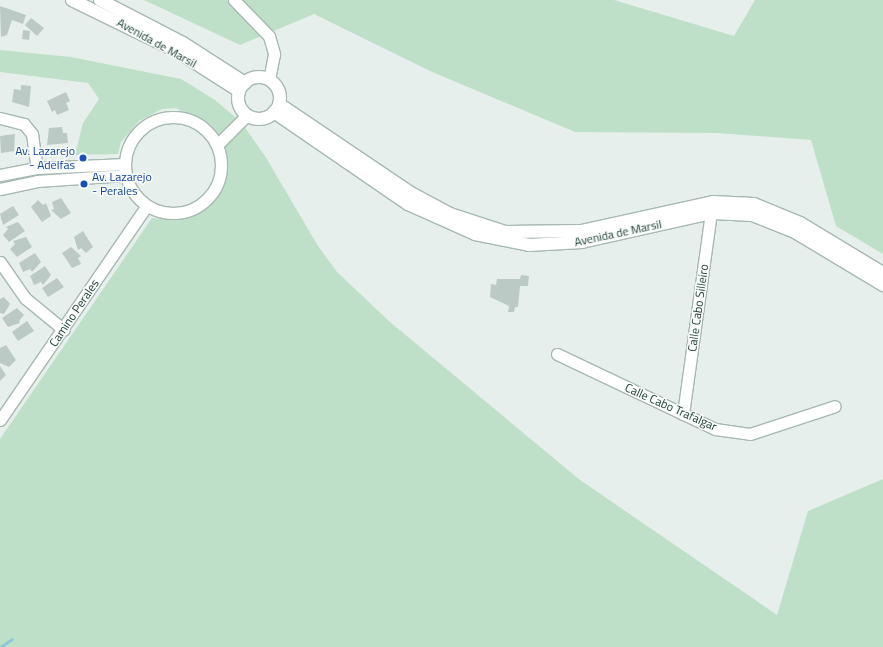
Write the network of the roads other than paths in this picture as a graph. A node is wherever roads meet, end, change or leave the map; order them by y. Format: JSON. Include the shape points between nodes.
{"nodes":[{"id":1,"x":72,"y":0,"type":"edge"},
{"id":2,"x":100,"y":0,"type":"edge"},
{"id":3,"x":234,"y":0,"type":"edge"},
{"id":4,"x":268,"y":80,"type":"junction"},
{"id":5,"x":242,"y":87,"type":"junction"},
{"id":6,"x":276,"y":108,"type":"junction"},
{"id":7,"x":247,"y":115,"type":"junction"},
{"id":8,"x":0,"y":118,"type":"edge"},
{"id":9,"x":217,"y":145,"type":"junction"},
{"id":10,"x":124,"y":164,"type":"junction"},
{"id":11,"x":37,"y":168,"type":"junction"},
{"id":12,"x":0,"y":175,"type":"edge"},
{"id":13,"x":126,"y":175,"type":"junction"},
{"id":14,"x":0,"y":189,"type":"edge"},
{"id":15,"x":147,"y":205,"type":"junction"},
{"id":16,"x":712,"y":208,"type":"junction"},
{"id":17,"x":0,"y":262,"type":"edge"},
{"id":18,"x":883,"y":272,"type":"edge"},
{"id":19,"x":883,"y":285,"type":"edge"},
{"id":20,"x":64,"y":330,"type":"junction"},
{"id":21,"x":557,"y":354,"type":"dead end"},
{"id":22,"x":835,"y":406,"type":"dead end"},
{"id":23,"x":683,"y":414,"type":"junction"},
{"id":24,"x":0,"y":420,"type":"edge"}],
"edges":[{"from":1,"to":5,"type":"street","name":"Avenida de Marsil","via":[[178,52]]},
{"from":2,"to":5,"type":"street","name":"Avenida de Marsil","via":[[183,43]]},
{"from":3,"to":4,"type":"street","via":[[270,36],[274,54]]},
{"from":4,"to":5,"type":"street","via":[[257,77]]},
{"from":4,"to":6,"type":"street","via":[[278,90]]},
{"from":5,"to":7,"type":"street","via":[[239,103]]},
{"from":6,"to":7,"type":"street","via":[[260,119]]},
{"from":6,"to":16,"type":"street","name":"Avenida de Marsil","via":[[408,204],[446,224],[504,242],[529,245],[582,242]]},
{"from":7,"to":9,"type":"street"},
{"from":8,"to":11,"type":"street","via":[[24,124],[32,134]]},
{"from":9,"to":10,"type":"street","via":[[203,127],[193,121],[163,118],[143,126],[133,137]]},
{"from":9,"to":15,"type":"street","via":[[221,159],[219,179],[209,197],[199,206],[173,213]]},
{"from":10,"to":11,"type":"street"},
{"from":10,"to":13,"type":"street"},
{"from":11,"to":12,"type":"street"},
{"from":13,"to":14,"type":"street","via":[[37,182]]},
{"from":13,"to":15,"type":"street","via":[[130,187]]},
{"from":15,"to":20,"type":"street","name":"Camino Perales"},
{"from":16,"to":18,"type":"street","name":"Avenida de Marsil","via":[[754,204],[778,212]]},
{"from":16,"to":19,"type":"street","name":"Avenida de Marsil","via":[[752,215],[773,222]]},
{"from":16,"to":23,"type":"street","name":"Calle Cabo Silleiro"},
{"from":17,"to":20,"type":"street","via":[[25,298]]},
{"from":20,"to":24,"type":"street","name":"Camino Perales"},
{"from":21,"to":23,"type":"street","name":"Calle Cabo Trafalgar"},
{"from":22,"to":23,"type":"street","name":"Calle Cabo Trafalgar","via":[[750,434],[715,429]]}]}
